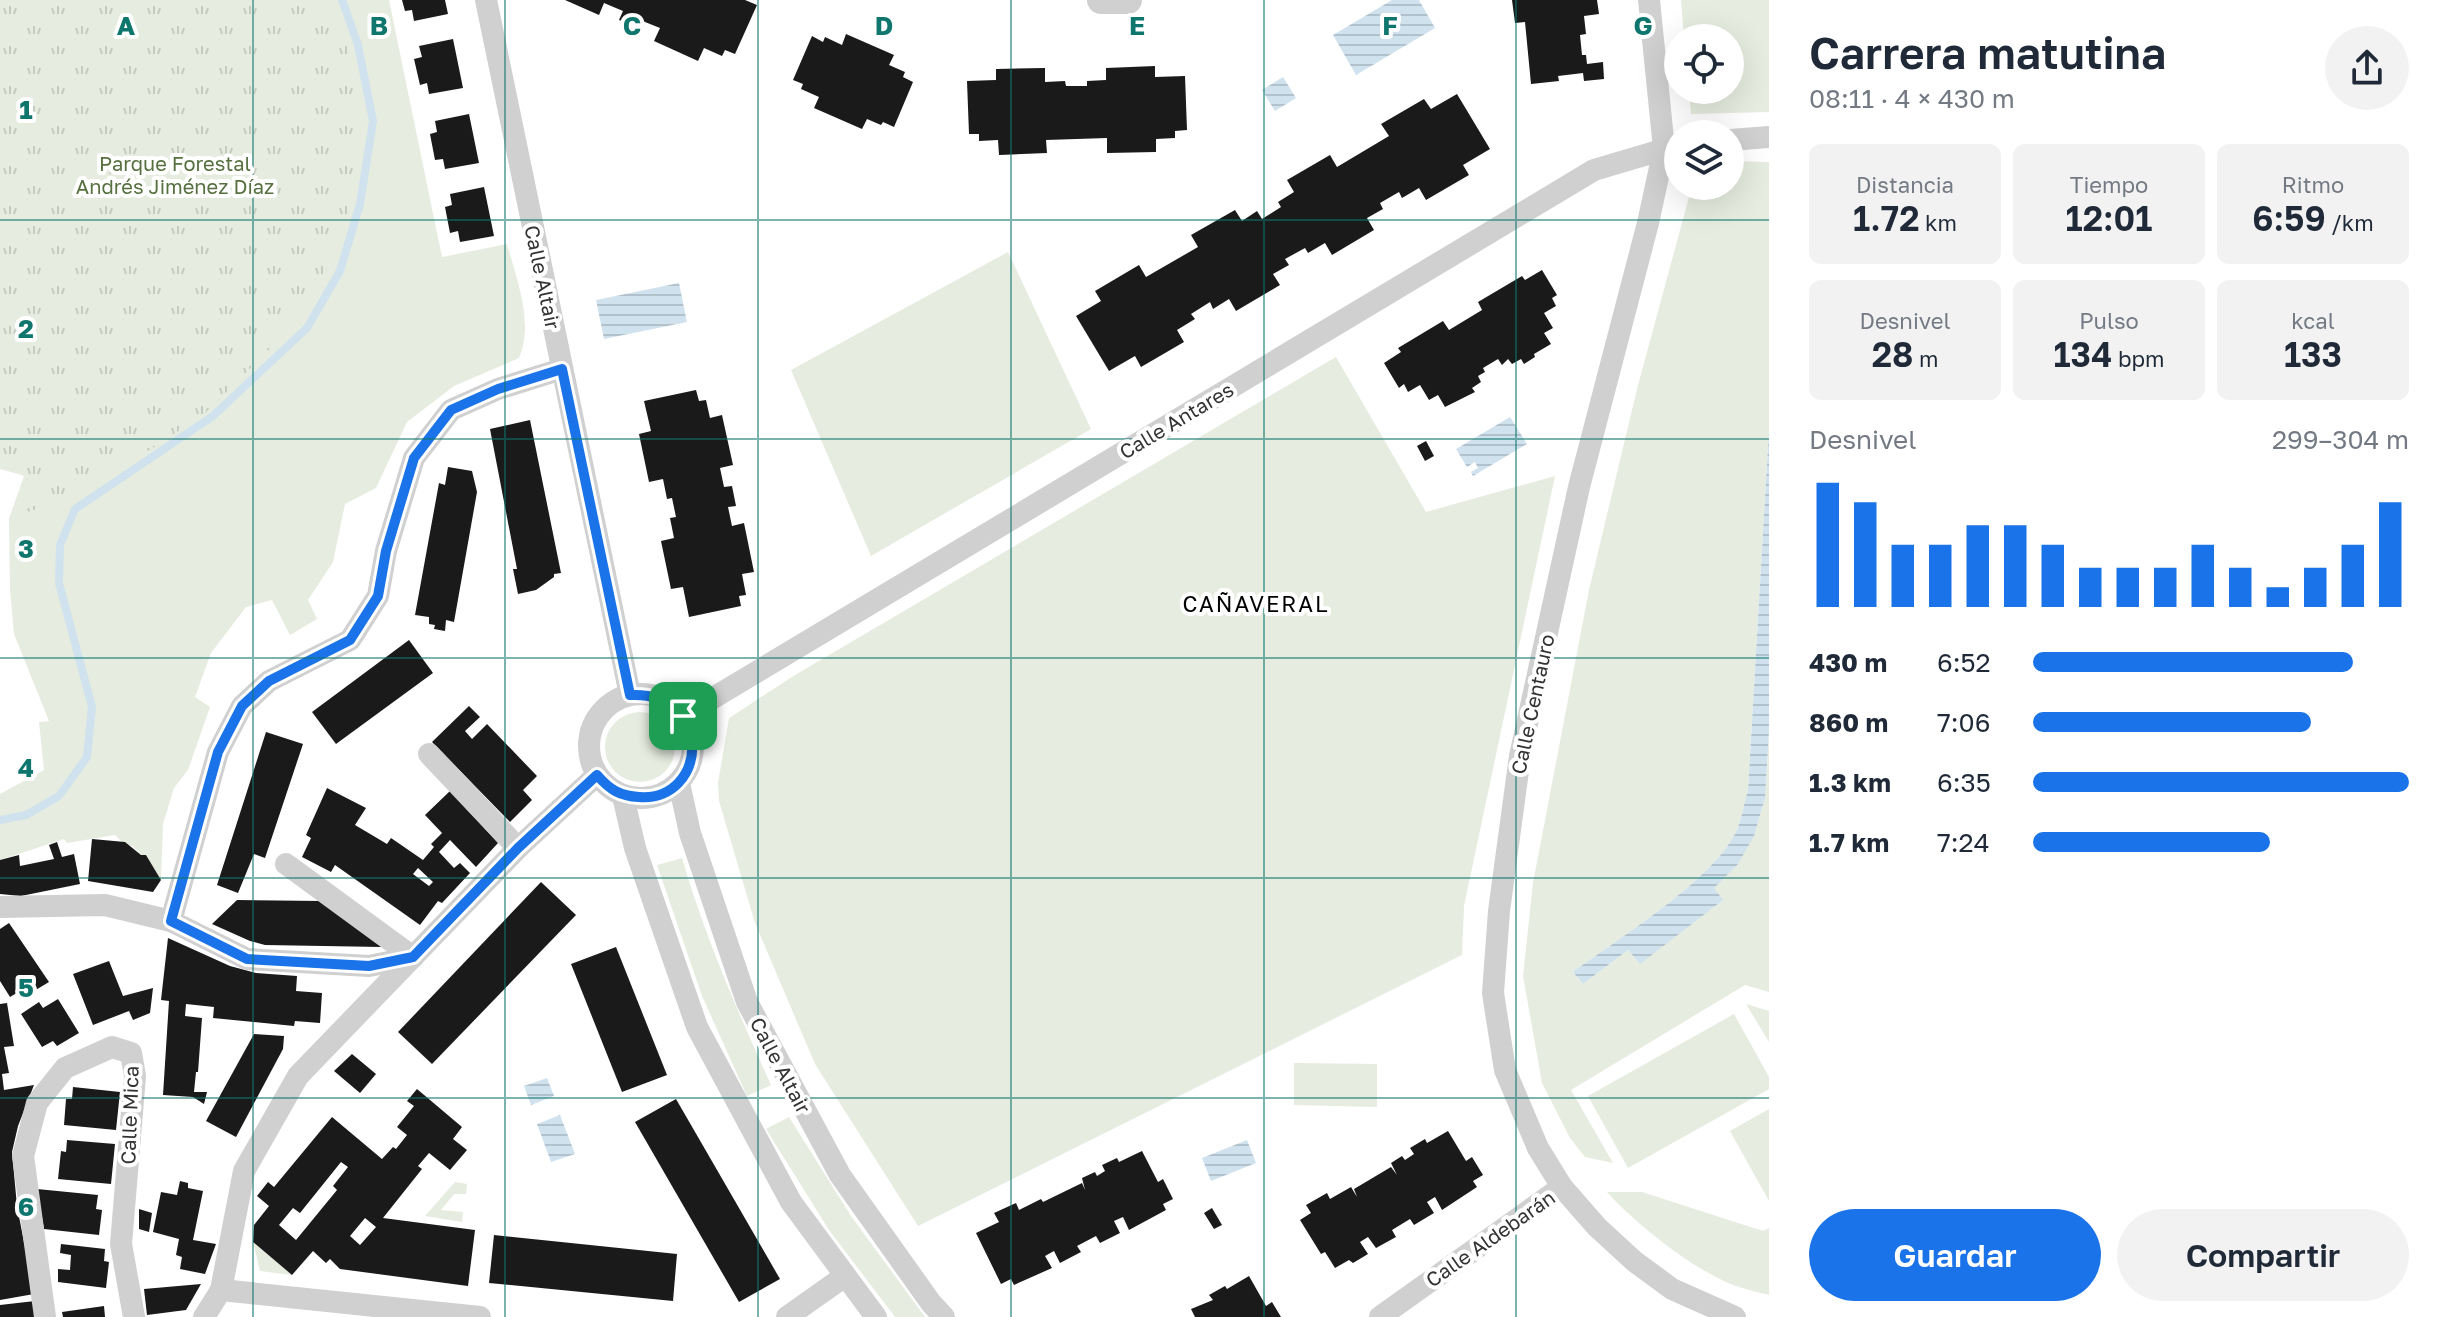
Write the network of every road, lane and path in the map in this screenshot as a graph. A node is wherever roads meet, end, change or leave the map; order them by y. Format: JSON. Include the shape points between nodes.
{"nodes":[{"id":1,"x":486,"y":0,"type":"edge"},
{"id":2,"x":1101,"y":0,"type":"edge"},
{"id":3,"x":1128,"y":0,"type":"edge"},
{"id":4,"x":1649,"y":0,"type":"edge"},
{"id":5,"x":1667,"y":120,"type":"edge"},
{"id":6,"x":1769,"y":137,"type":"edge"},
{"id":7,"x":1744,"y":139,"type":"edge"},
{"id":8,"x":1664,"y":149,"type":"edge"},
{"id":9,"x":1664,"y":170,"type":"edge"},
{"id":10,"x":562,"y":369,"type":"junction"},
{"id":11,"x":630,"y":695,"type":"junction"},
{"id":12,"x":683,"y":716,"type":"junction"},
{"id":13,"x":429,"y":754,"type":"dead end"},
{"id":14,"x":597,"y":775,"type":"junction"},
{"id":15,"x":679,"y":783,"type":"junction"},
{"id":16,"x":623,"y":796,"type":"junction"},
{"id":17,"x":518,"y":848,"type":"junction"},
{"id":18,"x":286,"y":864,"type":"dead end"},
{"id":19,"x":0,"y":907,"type":"edge"},
{"id":20,"x":171,"y":921,"type":"junction"},
{"id":21,"x":413,"y":957,"type":"junction"},
{"id":22,"x":1562,"y":1187,"type":"junction"},
{"id":23,"x":845,"y":1276,"type":"junction"},
{"id":24,"x":221,"y":1290,"type":"junction"},
{"id":25,"x":45,"y":1317,"type":"edge"},
{"id":26,"x":134,"y":1317,"type":"edge"},
{"id":27,"x":204,"y":1317,"type":"edge"},
{"id":28,"x":480,"y":1317,"type":"edge"},
{"id":29,"x":787,"y":1317,"type":"edge"},
{"id":30,"x":876,"y":1317,"type":"edge"},
{"id":31,"x":944,"y":1317,"type":"edge"},
{"id":32,"x":1380,"y":1317,"type":"edge"},
{"id":33,"x":1735,"y":1317,"type":"edge"}],
"edges":[{"from":1,"to":10,"type":"street","name":"Calle Altair"},
{"from":2,"to":3,"type":"street"},
{"from":4,"to":5,"type":"street","name":"Calle Centauro"},
{"from":6,"to":7,"type":"street"},
{"from":8,"to":12,"type":"street","name":"Calle Antares","via":[[1594,170]]},
{"from":9,"to":22,"type":"street","name":"Calle Centauro","via":[[1579,487],[1523,741],[1499,911],[1493,993],[1505,1070],[1538,1148]]},
{"from":10,"to":11,"type":"street","name":"Calle Altair"},
{"from":10,"to":20,"type":"street","via":[[451,410],[414,458],[378,596],[350,640],[269,681],[242,706],[218,752]]},
{"from":11,"to":12,"type":"street","via":[[660,698]]},
{"from":11,"to":14,"type":"street","via":[[598,715],[589,735]]},
{"from":12,"to":15,"type":"street","via":[[693,738],[691,762]]},
{"from":13,"to":17,"type":"street"},
{"from":14,"to":16,"type":"street"},
{"from":14,"to":17,"type":"street"},
{"from":15,"to":16,"type":"street","via":[[653,798]]},
{"from":15,"to":31,"type":"street","name":"Calle Altair","via":[[690,833],[747,1002],[840,1175]]},
{"from":16,"to":23,"type":"street","via":[[635,848],[697,1027],[791,1202]]},
{"from":17,"to":21,"type":"street"},
{"from":18,"to":21,"type":"street"},
{"from":19,"to":20,"type":"street","via":[[105,905]]},
{"from":20,"to":21,"type":"street","via":[[247,959],[369,966]]},
{"from":21,"to":24,"type":"street","via":[[298,1076],[244,1171]]},
{"from":22,"to":32,"type":"street","name":"Calle Aldebarán"},
{"from":22,"to":33,"type":"street","name":"Calle Centauro","via":[[1634,1261],[1672,1289]]},
{"from":23,"to":29,"type":"street"},
{"from":23,"to":30,"type":"street"},
{"from":24,"to":27,"type":"street"},
{"from":24,"to":28,"type":"street"},
{"from":25,"to":26,"type":"street","name":"Calle Mica","via":[[23,1156],[37,1103],[65,1068],[112,1047],[131,1053],[135,1076],[121,1244]]}]}
